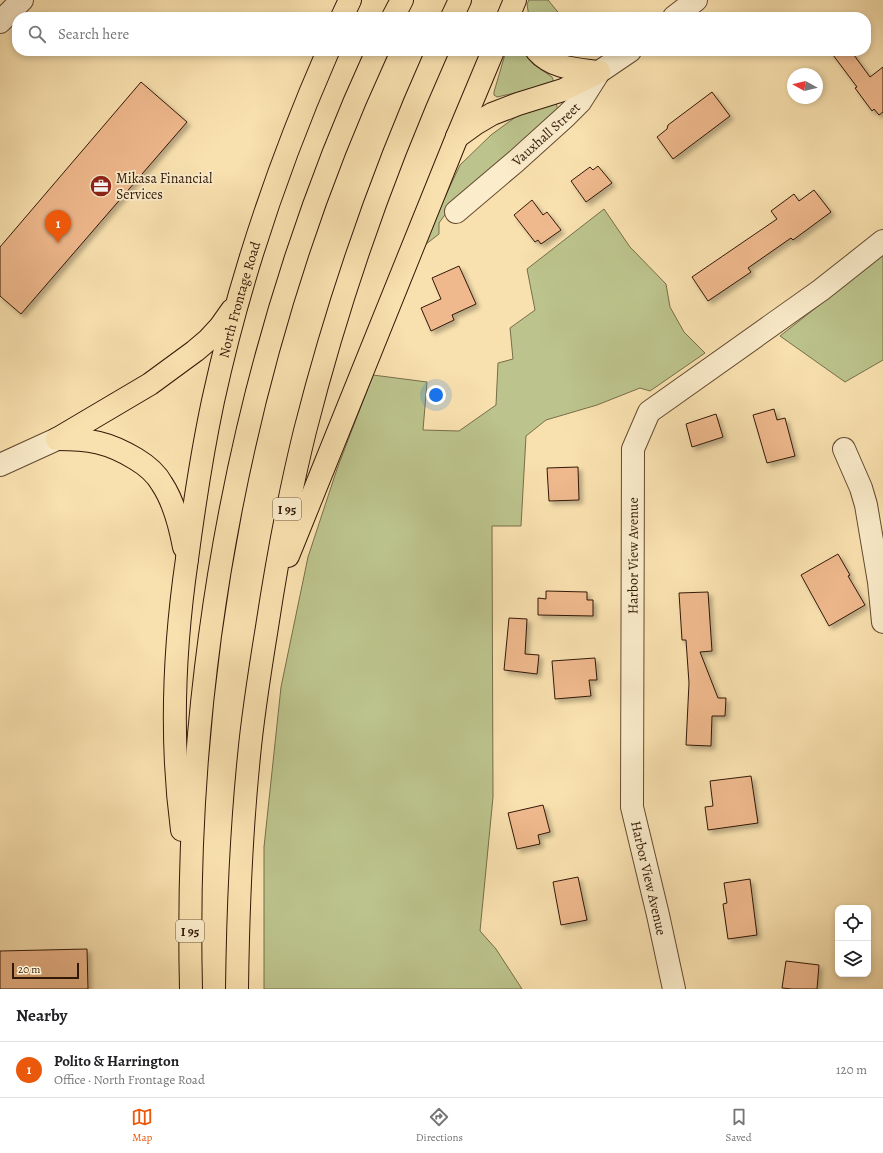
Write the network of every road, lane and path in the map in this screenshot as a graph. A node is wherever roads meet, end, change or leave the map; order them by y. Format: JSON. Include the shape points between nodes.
{"nodes":[{"id":1,"x":22,"y":0,"type":"edge"},
{"id":2,"x":350,"y":0,"type":"edge"},
{"id":3,"x":402,"y":0,"type":"edge"},
{"id":4,"x":460,"y":0,"type":"edge"},
{"id":5,"x":696,"y":0,"type":"edge"},
{"id":6,"x":344,"y":12,"type":"edge"},
{"id":7,"x":396,"y":12,"type":"edge"},
{"id":8,"x":454,"y":12,"type":"edge"},
{"id":9,"x":680,"y":12,"type":"edge"},
{"id":10,"x":0,"y":22,"type":"edge"},
{"id":11,"x":326,"y":56,"type":"edge"},
{"id":12,"x":375,"y":56,"type":"edge"},
{"id":13,"x":434,"y":56,"type":"edge"},
{"id":14,"x":491,"y":56,"type":"edge"},
{"id":15,"x":542,"y":56,"type":"edge"},
{"id":16,"x":623,"y":56,"type":"edge"},
{"id":17,"x":599,"y":72,"type":"junction"},
{"id":18,"x":457,"y":137,"type":"junction"},
{"id":19,"x":456,"y":212,"type":"dead end"},
{"id":20,"x":883,"y":241,"type":"edge"},
{"id":21,"x":239,"y":301,"type":"junction"},
{"id":22,"x":57,"y":438,"type":"junction"},
{"id":23,"x":844,"y":450,"type":"dead end"},
{"id":24,"x":0,"y":465,"type":"edge"},
{"id":25,"x":875,"y":509,"type":"edge"},
{"id":26,"x":187,"y":559,"type":"junction"},
{"id":27,"x":271,"y":599,"type":"junction"},
{"id":28,"x":883,"y":622,"type":"edge"},
{"id":29,"x":190,"y":872,"type":"junction"},
{"id":30,"x":191,"y":989,"type":"edge"},
{"id":31,"x":238,"y":989,"type":"edge"},
{"id":32,"x":674,"y":989,"type":"edge"}],
"edges":[{"from":1,"to":10,"type":"street"},
{"from":2,"to":6,"type":"main road"},
{"from":3,"to":7,"type":"main road"},
{"from":4,"to":8,"type":"main road"},
{"from":5,"to":9,"type":"street"},
{"from":11,"to":21,"type":"main road","name":"North Frontage Road","via":[[286,154]]},
{"from":12,"to":29,"type":"main road","number":"I 95","via":[[336,147],[303,238],[268,351],[240,466],[223,552],[206,671],[194,795]]},
{"from":13,"to":27,"type":"main road","number":"I 95","via":[[386,176],[331,339],[298,462]]},
{"from":14,"to":18,"type":"main road"},
{"from":15,"to":17,"type":"main road","via":[[555,64]]},
{"from":16,"to":17,"type":"street","name":"Vauxhall Street"},
{"from":17,"to":18,"type":"main road","via":[[563,90],[492,114]]},
{"from":17,"to":19,"type":"street","name":"Vauxhall Street","via":[[580,102]]},
{"from":18,"to":27,"type":"main road"},
{"from":20,"to":32,"type":"street","name":"Harbor View Avenue","via":[[821,290],[649,412],[634,449],[632,808]]},
{"from":21,"to":22,"type":"main road","via":[[220,327],[195,351],[150,384]]},
{"from":21,"to":26,"type":"main road","name":"North Frontage Road","via":[[213,401]]},
{"from":22,"to":24,"type":"street"},
{"from":22,"to":26,"type":"main road","via":[[93,441],[111,446],[123,451],[153,472],[162,484],[178,519]]},
{"from":23,"to":25,"type":"street","via":[[864,495]]},
{"from":25,"to":28,"type":"street"},
{"from":26,"to":29,"type":"main road","name":"North Frontage Road","via":[[177,656],[175,739],[181,824]]},
{"from":27,"to":31,"type":"main road","number":"I 95","via":[[256,696],[243,822],[238,911]]},
{"from":29,"to":30,"type":"main road","number":"I 95"}]}
